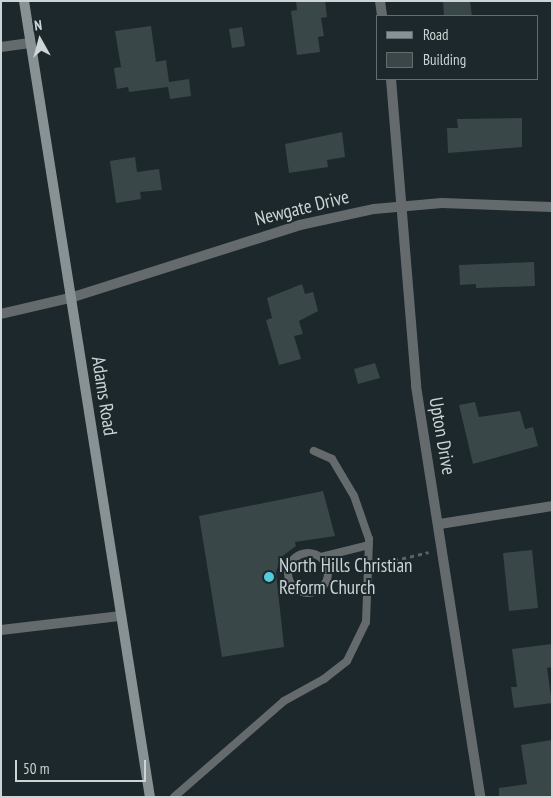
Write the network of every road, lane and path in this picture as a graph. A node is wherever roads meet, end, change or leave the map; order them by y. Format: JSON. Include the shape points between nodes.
{"nodes":[{"id":1,"x":24,"y":1,"type":"edge"},
{"id":2,"x":380,"y":1,"type":"edge"},
{"id":3,"x":382,"y":15,"type":"edge"},
{"id":4,"x":30,"y":42,"type":"junction"},
{"id":5,"x":1,"y":47,"type":"edge"},
{"id":6,"x":391,"y":80,"type":"edge"},
{"id":7,"x":399,"y":206,"type":"junction"},
{"id":8,"x":552,"y":207,"type":"edge"},
{"id":9,"x":70,"y":298,"type":"junction"},
{"id":10,"x":1,"y":314,"type":"edge"},
{"id":11,"x":314,"y":451,"type":"dead end"},
{"id":12,"x":552,"y":506,"type":"edge"},
{"id":13,"x":440,"y":524,"type":"junction"},
{"id":14,"x":369,"y":545,"type":"junction"},
{"id":15,"x":444,"y":548,"type":"junction"},
{"id":16,"x":321,"y":556,"type":"junction"},
{"id":17,"x":369,"y":567,"type":"junction"},
{"id":18,"x":121,"y":616,"type":"junction"},
{"id":19,"x":1,"y":630,"type":"edge"},
{"id":20,"x":150,"y":797,"type":"edge"},
{"id":21,"x":174,"y":797,"type":"edge"},
{"id":22,"x":480,"y":797,"type":"edge"}],
"edges":[{"from":1,"to":4,"type":"street","name":"Adams Road"},
{"from":2,"to":3,"type":"street"},
{"from":4,"to":5,"type":"street"},
{"from":4,"to":9,"type":"street","name":"Adams Road"},
{"from":6,"to":7,"type":"street","name":"Upton Drive"},
{"from":7,"to":8,"type":"street","name":"Newgate Drive","via":[[451,203]]},
{"from":7,"to":9,"type":"street","name":"Newgate Drive","via":[[300,225]]},
{"from":7,"to":13,"type":"street","name":"Upton Drive","via":[[416,386]]},
{"from":9,"to":10,"type":"street","name":"Newgate Drive"},
{"from":9,"to":18,"type":"street","name":"Adams Road"},
{"from":11,"to":14,"type":"lane","via":[[332,459],[354,496]]},
{"from":12,"to":13,"type":"street"},
{"from":13,"to":15,"type":"street","name":"Upton Drive"},
{"from":14,"to":16,"type":"lane"},
{"from":14,"to":17,"type":"lane"},
{"from":15,"to":17,"type":"path"},
{"from":15,"to":22,"type":"street","name":"Upton Drive"},
{"from":16,"to":16,"type":"lane","via":[[308,552],[292,561],[288,573],[297,590],[317,592],[327,582],[328,568]]},
{"from":17,"to":21,"type":"lane","via":[[366,622],[347,661],[324,680],[284,702]]},
{"from":18,"to":19,"type":"street"},
{"from":18,"to":20,"type":"street","name":"Adams Road"}]}
